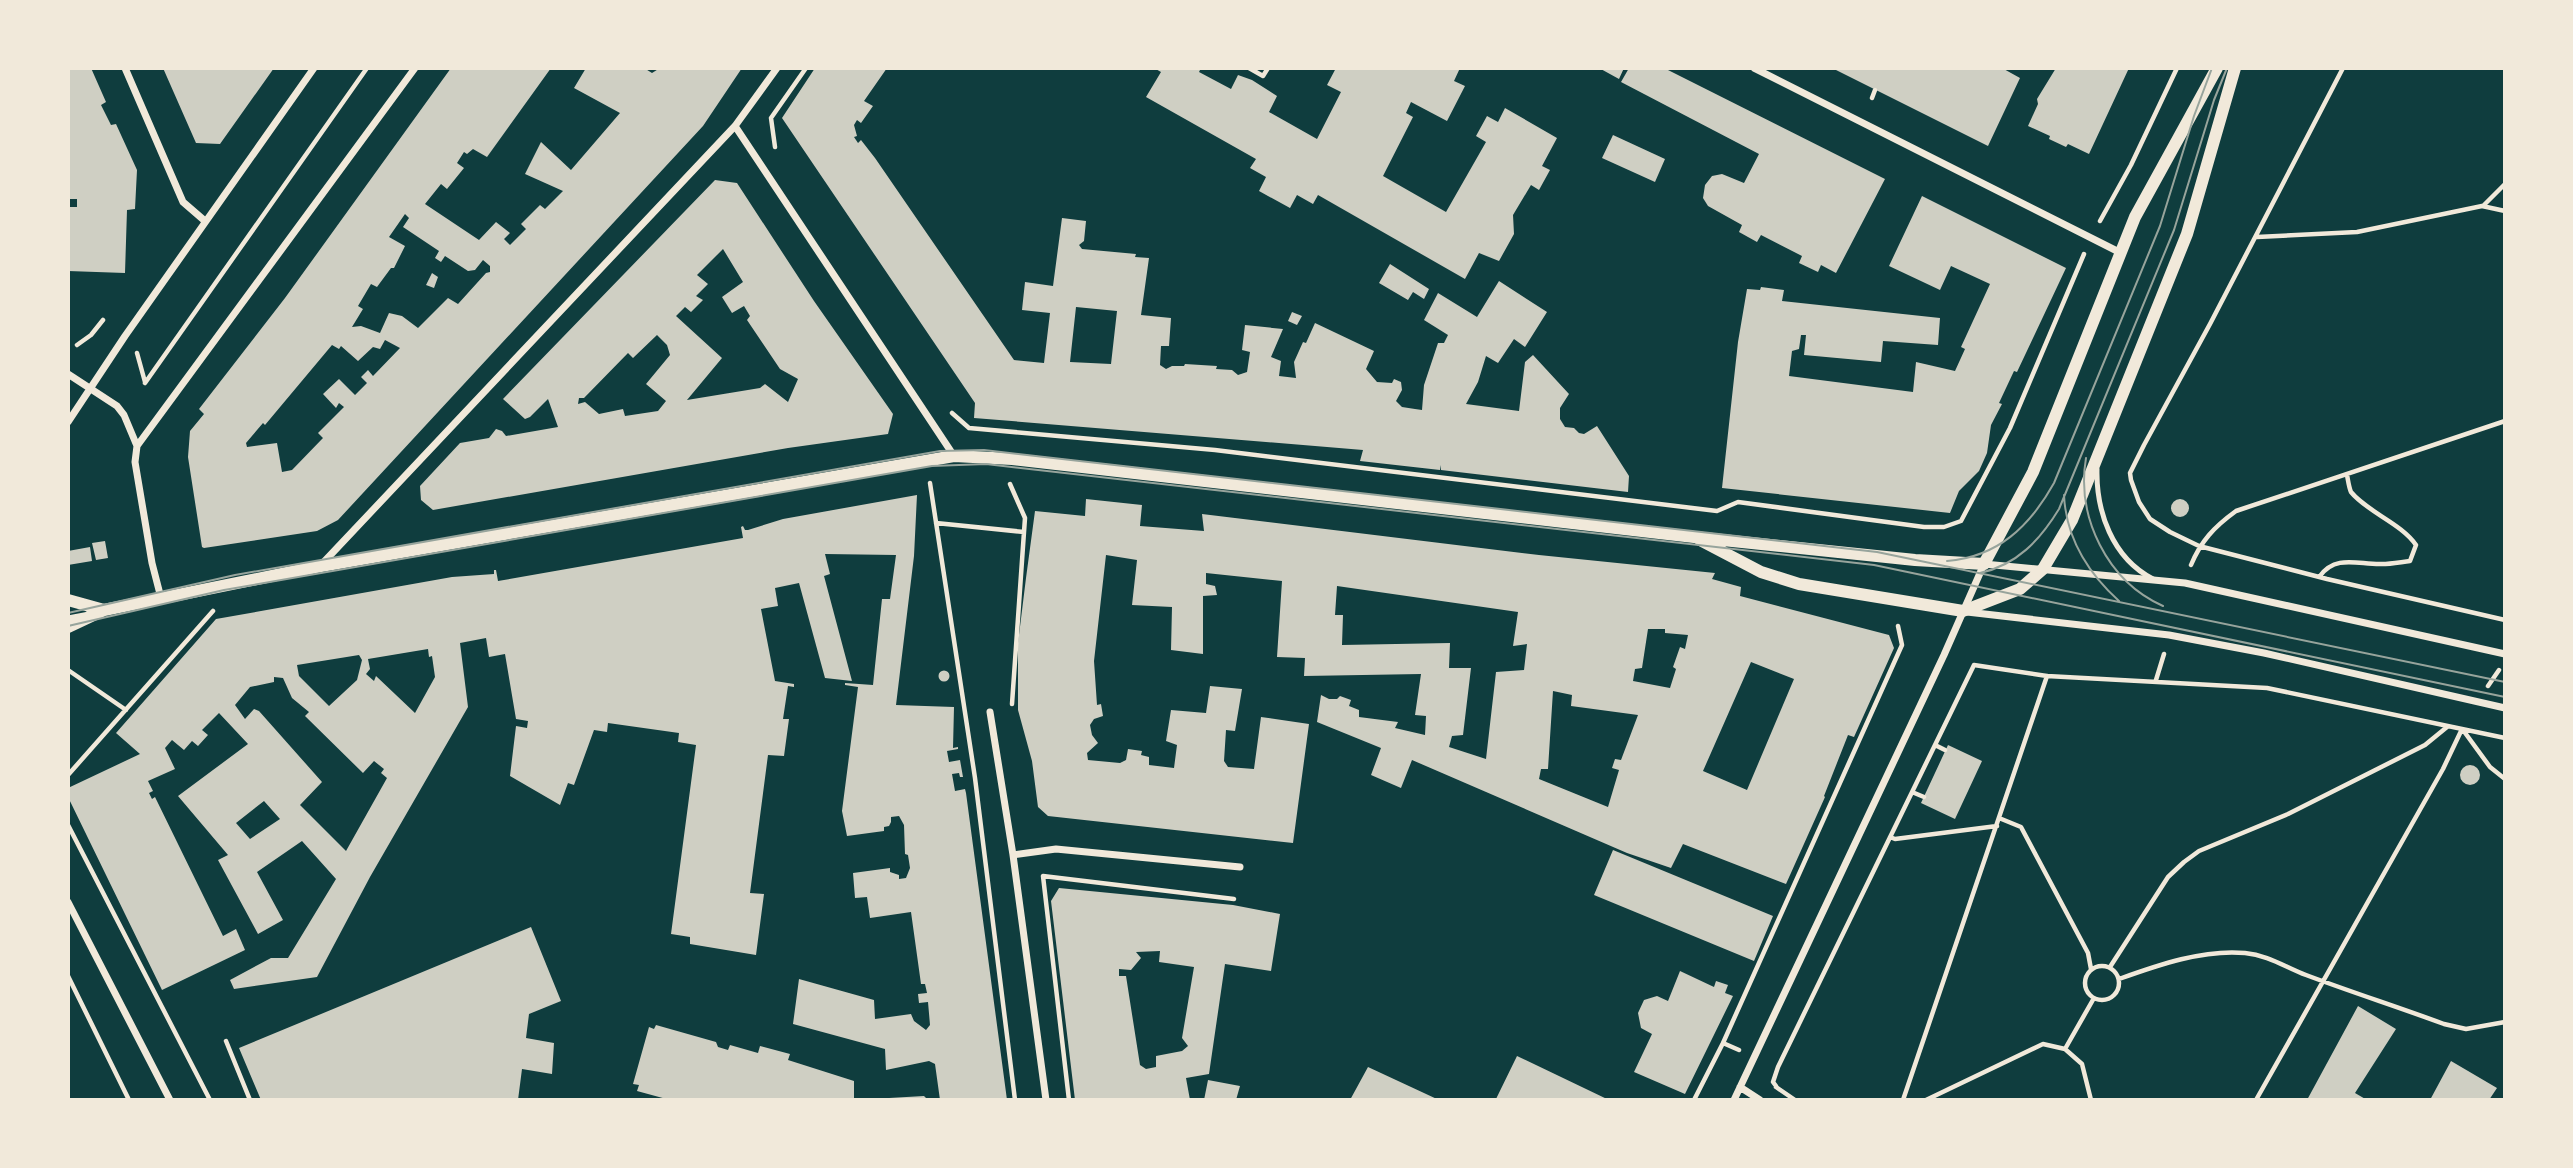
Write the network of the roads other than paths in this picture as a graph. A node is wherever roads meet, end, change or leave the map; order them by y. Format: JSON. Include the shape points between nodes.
{"nodes":[{"id":1,"x":125,"y":68,"type":"edge"},
{"id":2,"x":314,"y":68,"type":"edge"},
{"id":3,"x":415,"y":68,"type":"edge"},
{"id":4,"x":777,"y":68,"type":"edge"},
{"id":5,"x":1754,"y":68,"type":"edge"},
{"id":6,"x":2217,"y":68,"type":"edge"},
{"id":7,"x":2235,"y":68,"type":"edge"},
{"id":8,"x":735,"y":126,"type":"junction"},
{"id":9,"x":205,"y":221,"type":"junction"},
{"id":10,"x":2119,"y":252,"type":"junction"},
{"id":11,"x":68,"y":374,"type":"edge"},
{"id":12,"x":91,"y":388,"type":"junction"},
{"id":13,"x":68,"y":422,"type":"edge"},
{"id":14,"x":137,"y":446,"type":"junction"},
{"id":15,"x":954,"y":456,"type":"junction"},
{"id":16,"x":2097,"y":462,"type":"junction"},
{"id":17,"x":1694,"y":537,"type":"junction"},
{"id":18,"x":1984,"y":564,"type":"junction"},
{"id":19,"x":321,"y":566,"type":"junction"},
{"id":20,"x":2043,"y":569,"type":"junction"},
{"id":21,"x":2155,"y":580,"type":"junction"},
{"id":22,"x":162,"y":598,"type":"junction"},
{"id":23,"x":68,"y":600,"type":"edge"},
{"id":24,"x":104,"y":610,"type":"junction"},
{"id":25,"x":1963,"y":611,"type":"junction"},
{"id":26,"x":68,"y":618,"type":"edge"},
{"id":27,"x":68,"y":627,"type":"edge"},
{"id":28,"x":2505,"y":653,"type":"edge"},
{"id":29,"x":2505,"y":708,"type":"edge"},
{"id":30,"x":990,"y":712,"type":"dead end"},
{"id":31,"x":1013,"y":855,"type":"junction"},
{"id":32,"x":1240,"y":867,"type":"dead end"},
{"id":33,"x":68,"y":902,"type":"edge"},
{"id":34,"x":1740,"y":1087,"type":"junction"},
{"id":35,"x":170,"y":1100,"type":"edge"},
{"id":36,"x":1046,"y":1100,"type":"edge"},
{"id":37,"x":1734,"y":1100,"type":"edge"},
{"id":38,"x":1760,"y":1100,"type":"edge"}],
"edges":[{"from":1,"to":9,"type":"street","via":[[183,202]]},
{"from":2,"to":9,"type":"street"},
{"from":3,"to":14,"type":"street"},
{"from":4,"to":8,"type":"street"},
{"from":5,"to":10,"type":"street"},
{"from":6,"to":10,"type":"street"},
{"from":7,"to":16,"type":"street","via":[[2187,234]]},
{"from":8,"to":15,"type":"street"},
{"from":8,"to":19,"type":"street"},
{"from":9,"to":12,"type":"street"},
{"from":10,"to":18,"type":"street","via":[[2033,472]]},
{"from":11,"to":12,"type":"street"},
{"from":12,"to":13,"type":"street"},
{"from":12,"to":14,"type":"street","via":[[117,406]]},
{"from":14,"to":22,"type":"street","via":[[135,462]]},
{"from":15,"to":17,"type":"street","via":[[1012,458]]},
{"from":15,"to":19,"type":"street"},
{"from":16,"to":20,"type":"street","via":[[2072,520]]},
{"from":16,"to":21,"type":"lane","via":[[2099,504],[2110,535],[2127,558]]},
{"from":17,"to":18,"type":"street"},
{"from":17,"to":25,"type":"street","via":[[1761,572],[1799,584]]},
{"from":18,"to":20,"type":"street"},
{"from":18,"to":25,"type":"street"},
{"from":19,"to":22,"type":"street"},
{"from":20,"to":21,"type":"street"},
{"from":20,"to":25,"type":"street","via":[[2020,589]]},
{"from":21,"to":28,"type":"street","via":[[2224,590]]},
{"from":22,"to":24,"type":"street"},
{"from":23,"to":24,"type":"street"},
{"from":24,"to":26,"type":"lane"},
{"from":24,"to":27,"type":"street"},
{"from":25,"to":29,"type":"street","via":[[2169,635]]},
{"from":25,"to":34,"type":"street"},
{"from":30,"to":31,"type":"street"},
{"from":31,"to":32,"type":"street","via":[[1056,849]]},
{"from":31,"to":36,"type":"street"},
{"from":33,"to":35,"type":"street"},
{"from":34,"to":37,"type":"street"},
{"from":34,"to":38,"type":"street"}]}
